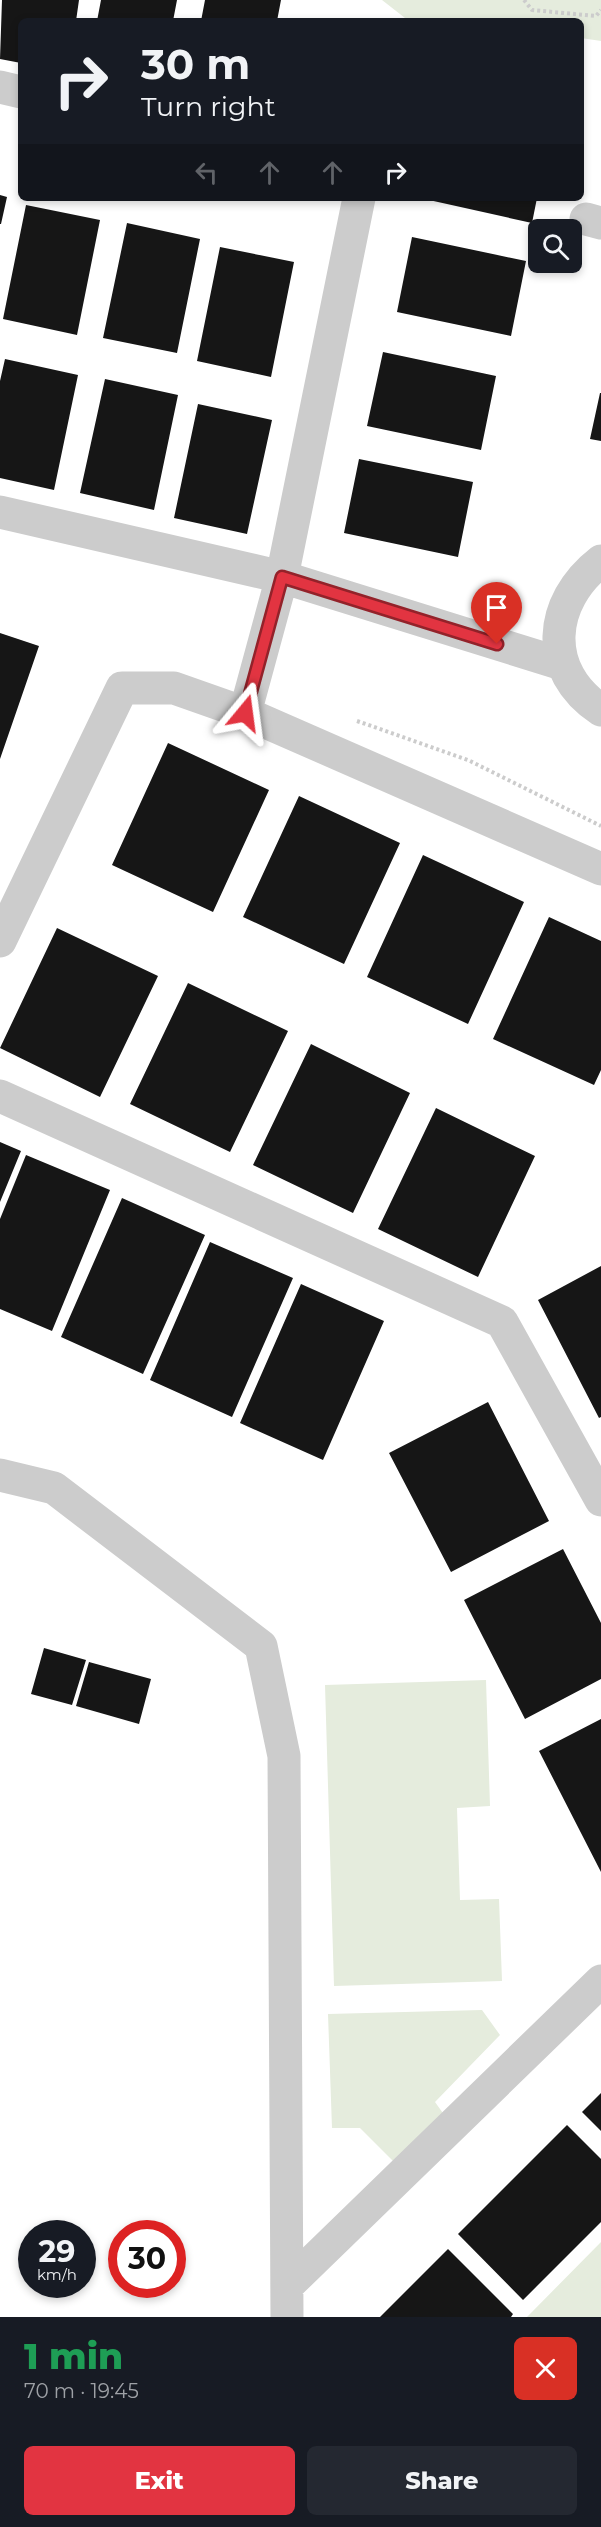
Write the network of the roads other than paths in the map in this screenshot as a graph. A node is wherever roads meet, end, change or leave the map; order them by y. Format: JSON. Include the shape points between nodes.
{"nodes":[{"id":1,"x":0,"y":87,"type":"edge"},
{"id":2,"x":18,"y":91,"type":"edge"},
{"id":3,"x":358,"y":201,"type":"edge"},
{"id":4,"x":0,"y":512,"type":"edge"},
{"id":5,"x":601,"y":561,"type":"edge"},
{"id":6,"x":282,"y":577,"type":"junction"},
{"id":7,"x":562,"y":664,"type":"junction"},
{"id":8,"x":601,"y":710,"type":"edge"},
{"id":9,"x":245,"y":713,"type":"junction"},
{"id":10,"x":601,"y":869,"type":"edge"},
{"id":11,"x":0,"y":941,"type":"edge"},
{"id":12,"x":0,"y":1096,"type":"edge"},
{"id":13,"x":0,"y":1475,"type":"edge"},
{"id":14,"x":601,"y":1500,"type":"edge"},
{"id":15,"x":601,"y":1981,"type":"edge"},
{"id":16,"x":287,"y":2302,"type":"edge"}],
"edges":[{"from":1,"to":2,"type":"street"},
{"from":3,"to":6,"type":"street"},
{"from":4,"to":6,"type":"street"},
{"from":5,"to":7,"type":"street","via":[[572,588],[558,625]]},
{"from":6,"to":7,"type":"street"},
{"from":6,"to":9,"type":"street"},
{"from":7,"to":8,"type":"street","via":[[582,698]]},
{"from":9,"to":10,"type":"street"},
{"from":9,"to":11,"type":"street","via":[[174,688],[122,688]]},
{"from":12,"to":14,"type":"street","via":[[502,1322]]},
{"from":13,"to":16,"type":"street","via":[[54,1488],[261,1646],[284,1756]]},
{"from":15,"to":16,"type":"street"}]}
